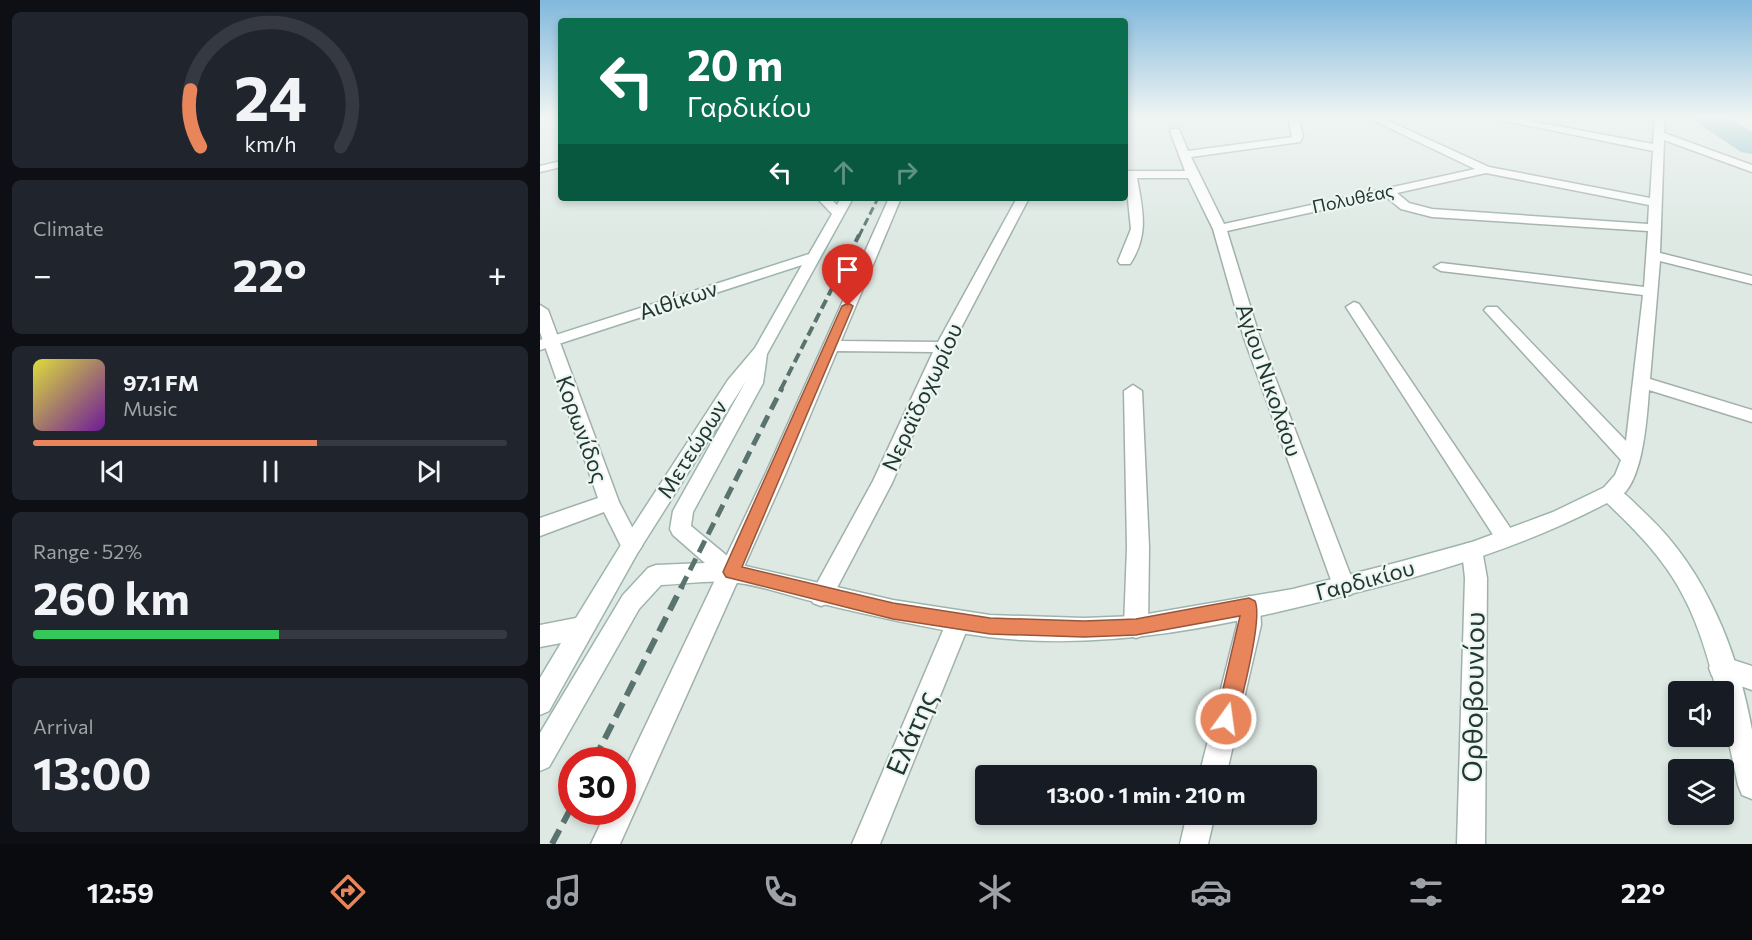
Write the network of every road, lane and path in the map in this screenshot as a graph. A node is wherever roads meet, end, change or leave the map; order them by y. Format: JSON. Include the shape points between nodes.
{"nodes":[{"id":1,"x":1185,"y":156,"type":"edge"},
{"id":2,"x":1456,"y":156,"type":"edge"},
{"id":3,"x":1659,"y":156,"type":"edge"},
{"id":4,"x":1709,"y":156,"type":"edge"},
{"id":5,"x":558,"y":165,"type":"edge"},
{"id":6,"x":540,"y":169,"type":"edge"},
{"id":7,"x":1752,"y":169,"type":"edge"},
{"id":8,"x":1486,"y":170,"type":"junction"},
{"id":9,"x":1192,"y":174,"type":"junction"},
{"id":10,"x":1128,"y":175,"type":"edge"},
{"id":11,"x":1387,"y":192,"type":"junction"},
{"id":12,"x":826,"y":201,"type":"edge"},
{"id":13,"x":846,"y":201,"type":"edge"},
{"id":14,"x":894,"y":201,"type":"edge"},
{"id":15,"x":1021,"y":201,"type":"edge"},
{"id":16,"x":1656,"y":203,"type":"junction"},
{"id":17,"x":839,"y":214,"type":"junction"},
{"id":18,"x":1655,"y":228,"type":"junction"},
{"id":19,"x":1220,"y":229,"type":"junction"},
{"id":20,"x":1653,"y":255,"type":"junction"},
{"id":21,"x":816,"y":256,"type":"junction"},
{"id":22,"x":1125,"y":261,"type":"dead end"},
{"id":23,"x":1441,"y":267,"type":"dead end"},
{"id":24,"x":1752,"y":280,"type":"edge"},
{"id":25,"x":1651,"y":292,"type":"junction"},
{"id":26,"x":1354,"y":307,"type":"dead end"},
{"id":27,"x":540,"y":310,"type":"edge"},
{"id":28,"x":1492,"y":310,"type":"dead end"},
{"id":29,"x":545,"y":343,"type":"edge"},
{"id":30,"x":830,"y":346,"type":"junction"},
{"id":31,"x":943,"y":347,"type":"junction"},
{"id":32,"x":761,"y":351,"type":"junction"},
{"id":33,"x":1642,"y":382,"type":"junction"},
{"id":34,"x":1133,"y":391,"type":"dead end"},
{"id":35,"x":1752,"y":416,"type":"edge"},
{"id":36,"x":1632,"y":460,"type":"junction"},
{"id":37,"x":1609,"y":493,"type":"junction"},
{"id":38,"x":609,"y":502,"type":"junction"},
{"id":39,"x":540,"y":526,"type":"edge"},
{"id":40,"x":1506,"y":538,"type":"junction"},
{"id":41,"x":631,"y":546,"type":"junction"},
{"id":42,"x":1473,"y":551,"type":"junction"},
{"id":43,"x":731,"y":572,"type":"junction"},
{"id":44,"x":1344,"y":587,"type":"junction"},
{"id":45,"x":821,"y":596,"type":"junction"},
{"id":46,"x":1249,"y":606,"type":"junction"},
{"id":47,"x":958,"y":622,"type":"junction"},
{"id":48,"x":1136,"y":627,"type":"junction"},
{"id":49,"x":582,"y":628,"type":"junction"},
{"id":50,"x":540,"y":636,"type":"edge"},
{"id":51,"x":1721,"y":668,"type":"junction"},
{"id":52,"x":1752,"y":678,"type":"edge"},
{"id":53,"x":540,"y":702,"type":"edge"},
{"id":54,"x":540,"y":759,"type":"edge"},
{"id":55,"x":1215,"y":765,"type":"edge"},
{"id":56,"x":636,"y":776,"type":"edge"},
{"id":57,"x":1752,"y":785,"type":"edge"},
{"id":58,"x":614,"y":825,"type":"edge"},
{"id":59,"x":1199,"y":825,"type":"edge"},
{"id":60,"x":605,"y":844,"type":"edge"},
{"id":61,"x":866,"y":844,"type":"edge"},
{"id":62,"x":1194,"y":844,"type":"edge"},
{"id":63,"x":1471,"y":844,"type":"edge"}],
"edges":[{"from":1,"to":9,"type":"street","name":"Αγίου Νικολάου"},
{"from":2,"to":8,"type":"street","name":"Πολυθέας"},
{"from":3,"to":16,"type":"street","name":"Γαρδικίου"},
{"from":4,"to":7,"type":"street"},
{"from":5,"to":6,"type":"street"},
{"from":8,"to":11,"type":"street","name":"Πολυθέας"},
{"from":8,"to":16,"type":"street","name":"Πολυθέας"},
{"from":9,"to":10,"type":"street"},
{"from":9,"to":19,"type":"street","name":"Αγίου Νικολάου"},
{"from":10,"to":22,"type":"street","via":[[1139,232]]},
{"from":11,"to":18,"type":"street","via":[[1405,206],[1432,213]]},
{"from":11,"to":19,"type":"street","name":"Πολυθέας"},
{"from":12,"to":17,"type":"street"},
{"from":13,"to":17,"type":"street","name":"Μετεώρων"},
{"from":14,"to":30,"type":"street"},
{"from":15,"to":31,"type":"street","name":"Νεραϊδοχωρίου"},
{"from":16,"to":18,"type":"street","name":"Γαρδικίου"},
{"from":17,"to":21,"type":"street","name":"Μετεώρων"},
{"from":18,"to":20,"type":"street","name":"Γαρδικίου"},
{"from":19,"to":44,"type":"street","name":"Αγίου Νικολάου","via":[[1252,338]]},
{"from":20,"to":24,"type":"street"},
{"from":20,"to":25,"type":"street","name":"Γαρδικίου"},
{"from":21,"to":29,"type":"street","name":"Αιθίκων"},
{"from":21,"to":32,"type":"street","name":"Μετεώρων"},
{"from":23,"to":25,"type":"street"},
{"from":25,"to":33,"type":"street","name":"Γαρδικίου"},
{"from":26,"to":40,"type":"street"},
{"from":27,"to":29,"type":"street","name":"Κορωνίδος"},
{"from":28,"to":36,"type":"street"},
{"from":29,"to":38,"type":"street","name":"Κορωνίδος"},
{"from":30,"to":31,"type":"street"},
{"from":30,"to":43,"type":"street"},
{"from":31,"to":45,"type":"street","name":"Νεραϊδοχωρίου","via":[[882,483]]},
{"from":32,"to":41,"type":"street","name":"Μετεώρων","via":[[734,384]]},
{"from":32,"to":43,"type":"street","via":[[754,383],[683,511],[680,529]]},
{"from":33,"to":35,"type":"street"},
{"from":33,"to":36,"type":"street","name":"Γαρδικίου"},
{"from":34,"to":48,"type":"street","via":[[1138,547]]},
{"from":36,"to":37,"type":"street","name":"Γαρδικίου","via":[[1623,479]]},
{"from":37,"to":40,"type":"street","name":"Γαρδικίου","via":[[1580,509]]},
{"from":37,"to":51,"type":"street","via":[[1656,538],[1683,572],[1705,616]]},
{"from":38,"to":39,"type":"street"},
{"from":38,"to":41,"type":"street","name":"Κορωνίδος"},
{"from":40,"to":42,"type":"street","name":"Γαρδικίου"},
{"from":41,"to":49,"type":"street","name":"Μετεώρων"},
{"from":42,"to":44,"type":"street","name":"Γαρδικίου"},
{"from":42,"to":63,"type":"street","name":"Ορθοβουνίου","via":[[1476,578]]},
{"from":43,"to":45,"type":"street","name":"Γαρδικίου"},
{"from":43,"to":54,"type":"street","via":[[656,575],[631,602]]},
{"from":43,"to":56,"type":"street"},
{"from":44,"to":46,"type":"street","name":"Γαρδικίου"},
{"from":45,"to":47,"type":"street","name":"Γαρδικίου"},
{"from":46,"to":48,"type":"street","name":"Γαρδικίου"},
{"from":46,"to":55,"type":"street","via":[[1249,625]]},
{"from":47,"to":48,"type":"street","name":"Γαρδικίου","via":[[1031,628]]},
{"from":47,"to":61,"type":"street","name":"Ελάτης"},
{"from":49,"to":50,"type":"street"},
{"from":49,"to":53,"type":"street","name":"Μετεώρων"},
{"from":51,"to":52,"type":"street"},
{"from":51,"to":57,"type":"street"},
{"from":58,"to":60,"type":"street"},
{"from":59,"to":62,"type":"street"}]}
